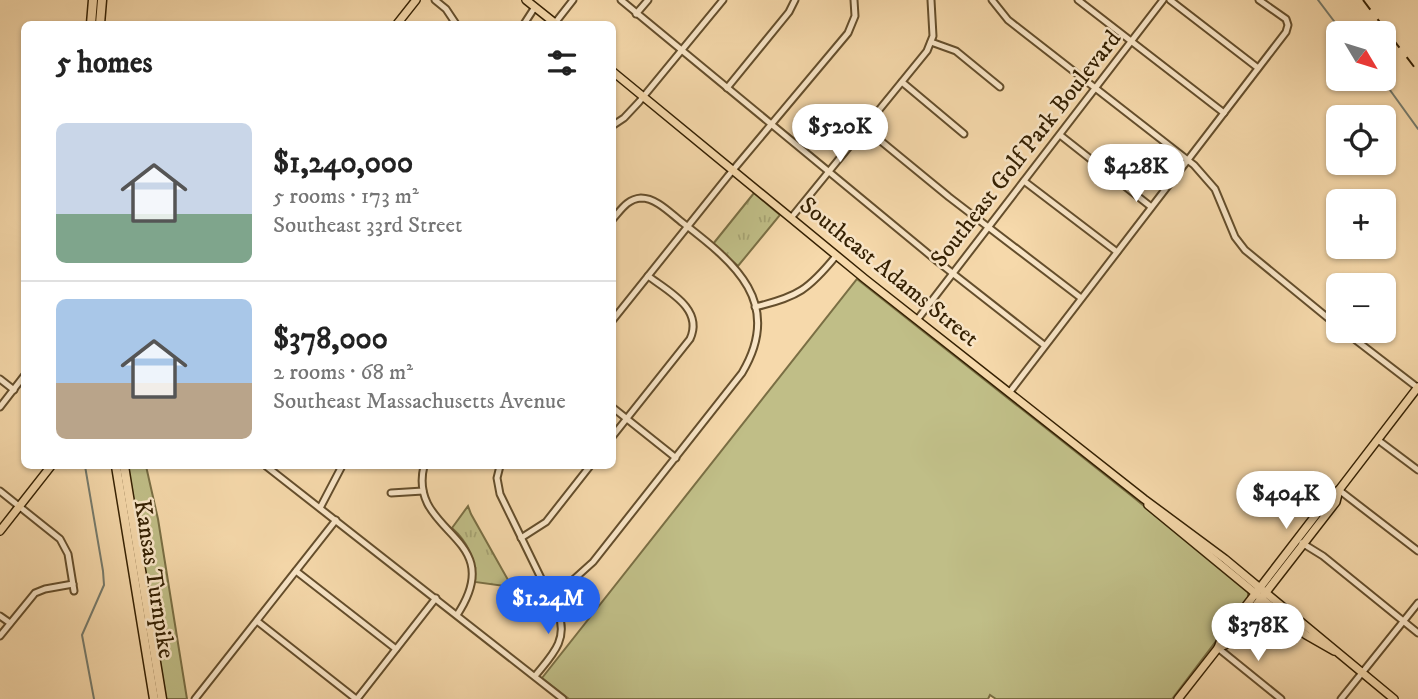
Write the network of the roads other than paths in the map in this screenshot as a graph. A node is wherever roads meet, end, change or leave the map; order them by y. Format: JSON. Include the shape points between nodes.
{"nodes":[{"id":1,"x":93,"y":0,"type":"edge"},
{"id":2,"x":102,"y":0,"type":"edge"},
{"id":3,"x":416,"y":0,"type":"edge"},
{"id":4,"x":435,"y":0,"type":"edge"},
{"id":5,"x":526,"y":0,"type":"edge"},
{"id":6,"x":573,"y":0,"type":"edge"},
{"id":7,"x":621,"y":0,"type":"edge"},
{"id":8,"x":648,"y":0,"type":"edge"},
{"id":9,"x":723,"y":0,"type":"edge"},
{"id":10,"x":795,"y":0,"type":"edge"},
{"id":11,"x":855,"y":0,"type":"edge"},
{"id":12,"x":931,"y":0,"type":"edge"},
{"id":13,"x":992,"y":0,"type":"edge"},
{"id":14,"x":1077,"y":0,"type":"edge"},
{"id":15,"x":1163,"y":0,"type":"edge"},
{"id":16,"x":1170,"y":0,"type":"edge"},
{"id":17,"x":1259,"y":0,"type":"edge"},
{"id":18,"x":535,"y":7,"type":"junction"},
{"id":19,"x":636,"y":13,"type":"junction"},
{"id":20,"x":91,"y":21,"type":"edge"},
{"id":21,"x":100,"y":21,"type":"edge"},
{"id":22,"x":399,"y":21,"type":"edge"},
{"id":23,"x":454,"y":21,"type":"edge"},
{"id":24,"x":526,"y":21,"type":"edge"},
{"id":25,"x":552,"y":21,"type":"edge"},
{"id":26,"x":558,"y":21,"type":"edge"},
{"id":27,"x":931,"y":42,"type":"junction"},
{"id":28,"x":1131,"y":42,"type":"junction"},
{"id":29,"x":681,"y":50,"type":"junction"},
{"id":30,"x":1258,"y":68,"type":"junction"},
{"id":31,"x":616,"y":74,"type":"edge"},
{"id":32,"x":902,"y":82,"type":"junction"},
{"id":33,"x":1000,"y":87,"type":"dead end"},
{"id":34,"x":727,"y":88,"type":"junction"},
{"id":35,"x":1096,"y":89,"type":"junction"},
{"id":36,"x":643,"y":96,"type":"junction"},
{"id":37,"x":1224,"y":113,"type":"junction"},
{"id":38,"x":616,"y":123,"type":"edge"},
{"id":39,"x":772,"y":124,"type":"junction"},
{"id":40,"x":865,"y":128,"type":"junction"},
{"id":41,"x":964,"y":134,"type":"dead end"},
{"id":42,"x":1060,"y":135,"type":"junction"},
{"id":43,"x":1188,"y":160,"type":"junction"},
{"id":44,"x":733,"y":171,"type":"junction"},
{"id":45,"x":828,"y":171,"type":"junction"},
{"id":46,"x":1024,"y":181,"type":"junction"},
{"id":47,"x":1150,"y":206,"type":"junction"},
{"id":48,"x":616,"y":215,"type":"edge"},
{"id":49,"x":791,"y":218,"type":"junction"},
{"id":50,"x":687,"y":226,"type":"junction"},
{"id":51,"x":989,"y":227,"type":"junction"},
{"id":52,"x":1117,"y":252,"type":"junction"},
{"id":53,"x":836,"y":256,"type":"junction"},
{"id":54,"x":953,"y":274,"type":"junction"},
{"id":55,"x":648,"y":276,"type":"junction"},
{"id":56,"x":1081,"y":298,"type":"junction"},
{"id":57,"x":755,"y":307,"type":"junction"},
{"id":58,"x":616,"y":316,"type":"edge"},
{"id":59,"x":1326,"y":316,"type":"edge"},
{"id":60,"x":917,"y":320,"type":"junction"},
{"id":61,"x":1360,"y":343,"type":"edge"},
{"id":62,"x":1044,"y":345,"type":"junction"},
{"id":63,"x":0,"y":379,"type":"edge"},
{"id":64,"x":21,"y":380,"type":"edge"},
{"id":65,"x":1418,"y":388,"type":"edge"},
{"id":66,"x":14,"y":390,"type":"junction"},
{"id":67,"x":1009,"y":393,"type":"junction"},
{"id":68,"x":0,"y":407,"type":"edge"},
{"id":69,"x":616,"y":410,"type":"edge"},
{"id":70,"x":627,"y":419,"type":"junction"},
{"id":71,"x":616,"y":432,"type":"edge"},
{"id":72,"x":1378,"y":440,"type":"junction"},
{"id":73,"x":676,"y":458,"type":"junction"},
{"id":74,"x":49,"y":469,"type":"edge"},
{"id":75,"x":116,"y":469,"type":"edge"},
{"id":76,"x":124,"y":469,"type":"edge"},
{"id":77,"x":271,"y":469,"type":"edge"},
{"id":78,"x":340,"y":469,"type":"edge"},
{"id":79,"x":424,"y":469,"type":"edge"},
{"id":80,"x":499,"y":469,"type":"edge"},
{"id":81,"x":588,"y":469,"type":"edge"},
{"id":82,"x":1418,"y":471,"type":"edge"},
{"id":83,"x":1339,"y":490,"type":"junction"},
{"id":84,"x":0,"y":491,"type":"edge"},
{"id":85,"x":422,"y":491,"type":"junction"},
{"id":86,"x":391,"y":493,"type":"dead end"},
{"id":87,"x":20,"y":506,"type":"junction"},
{"id":88,"x":320,"y":508,"type":"junction"},
{"id":89,"x":336,"y":520,"type":"junction"},
{"id":90,"x":0,"y":531,"type":"edge"},
{"id":91,"x":521,"y":538,"type":"junction"},
{"id":92,"x":1300,"y":542,"type":"junction"},
{"id":93,"x":1418,"y":551,"type":"edge"},
{"id":94,"x":296,"y":571,"type":"junction"},
{"id":95,"x":1261,"y":593,"type":"junction"},
{"id":96,"x":548,"y":594,"type":"junction"},
{"id":97,"x":436,"y":598,"type":"junction"},
{"id":98,"x":1418,"y":603,"type":"edge"},
{"id":99,"x":457,"y":615,"type":"junction"},
{"id":100,"x":0,"y":616,"type":"edge"},
{"id":101,"x":257,"y":621,"type":"junction"},
{"id":102,"x":1403,"y":621,"type":"junction"},
{"id":103,"x":10,"y":623,"type":"junction"},
{"id":104,"x":1418,"y":633,"type":"edge"},
{"id":105,"x":0,"y":636,"type":"edge"},
{"id":106,"x":396,"y":649,"type":"junction"},
{"id":107,"x":1218,"y":649,"type":"junction"},
{"id":108,"x":1363,"y":674,"type":"junction"},
{"id":109,"x":535,"y":677,"type":"junction"},
{"id":110,"x":153,"y":699,"type":"edge"},
{"id":111,"x":162,"y":699,"type":"edge"},
{"id":112,"x":195,"y":699,"type":"edge"},
{"id":113,"x":357,"y":699,"type":"edge"},
{"id":114,"x":563,"y":699,"type":"edge"},
{"id":115,"x":1178,"y":699,"type":"edge"},
{"id":116,"x":1281,"y":699,"type":"edge"},
{"id":117,"x":1341,"y":699,"type":"edge"},
{"id":118,"x":1394,"y":699,"type":"edge"}],
"edges":[{"from":1,"to":20,"type":"highway"},
{"from":2,"to":21,"type":"highway"},
{"from":3,"to":22,"type":"main road"},
{"from":4,"to":23,"type":"street"},
{"from":5,"to":18,"type":"main road"},
{"from":6,"to":26,"type":"street"},
{"from":7,"to":19,"type":"street"},
{"from":8,"to":19,"type":"street"},
{"from":9,"to":29,"type":"street"},
{"from":10,"to":34,"type":"street"},
{"from":11,"to":39,"type":"street","via":[[848,33]]},
{"from":12,"to":27,"type":"street"},
{"from":13,"to":35,"type":"street","via":[[1008,20]]},
{"from":14,"to":28,"type":"street"},
{"from":15,"to":28,"type":"street","name":"Southeast Golf Park Boulevard"},
{"from":16,"to":30,"type":"street"},
{"from":17,"to":30,"type":"street","via":[[1286,19],[1288,27]]},
{"from":18,"to":24,"type":"street"},
{"from":18,"to":25,"type":"main road"},
{"from":19,"to":29,"type":"street"},
{"from":27,"to":32,"type":"street"},
{"from":27,"to":33,"type":"street","via":[[956,51]]},
{"from":28,"to":35,"type":"street","name":"Southeast Golf Park Boulevard"},
{"from":28,"to":37,"type":"street"},
{"from":29,"to":34,"type":"street"},
{"from":29,"to":36,"type":"street"},
{"from":30,"to":37,"type":"street"},
{"from":31,"to":36,"type":"main road","name":"Southeast Adams Street"},
{"from":32,"to":40,"type":"street"},
{"from":32,"to":41,"type":"street"},
{"from":34,"to":39,"type":"street"},
{"from":35,"to":42,"type":"street","name":"Southeast Golf Park Boulevard"},
{"from":35,"to":43,"type":"street"},
{"from":36,"to":38,"type":"street"},
{"from":36,"to":44,"type":"main road","name":"Southeast Adams Street"},
{"from":37,"to":43,"type":"street"},
{"from":39,"to":44,"type":"street"},
{"from":39,"to":45,"type":"street"},
{"from":40,"to":45,"type":"street"},
{"from":40,"to":51,"type":"street"},
{"from":42,"to":46,"type":"street","name":"Southeast Golf Park Boulevard"},
{"from":42,"to":47,"type":"street"},
{"from":43,"to":47,"type":"street"},
{"from":43,"to":59,"type":"street","via":[[1215,188],[1244,250]]},
{"from":44,"to":49,"type":"main road","name":"Southeast Adams Street"},
{"from":44,"to":50,"type":"street"},
{"from":45,"to":49,"type":"street"},
{"from":45,"to":54,"type":"street"},
{"from":46,"to":51,"type":"street","name":"Southeast Golf Park Boulevard"},
{"from":46,"to":52,"type":"street"},
{"from":47,"to":52,"type":"street"},
{"from":48,"to":50,"type":"street","via":[[626,204],[646,198]]},
{"from":49,"to":53,"type":"main road","name":"Southeast Adams Street"},
{"from":50,"to":55,"type":"street"},
{"from":50,"to":57,"type":"street","via":[[739,271]]},
{"from":51,"to":54,"type":"street","name":"Southeast Golf Park Boulevard"},
{"from":51,"to":56,"type":"street"},
{"from":52,"to":56,"type":"street"},
{"from":53,"to":57,"type":"street","via":[[798,294]]},
{"from":53,"to":60,"type":"main road","name":"Southeast Adams Street"},
{"from":54,"to":60,"type":"street","name":"Southeast Golf Park Boulevard"},
{"from":54,"to":62,"type":"street"},
{"from":55,"to":58,"type":"street"},
{"from":55,"to":70,"type":"street","via":[[687,306],[694,321],[690,339]]},
{"from":56,"to":62,"type":"street"},
{"from":57,"to":73,"type":"street","via":[[756,337],[747,365]]},
{"from":60,"to":67,"type":"main road","name":"Southeast Adams Street"},
{"from":61,"to":65,"type":"street"},
{"from":62,"to":67,"type":"street"},
{"from":63,"to":66,"type":"street"},
{"from":64,"to":66,"type":"street"},
{"from":65,"to":72,"type":"main road"},
{"from":66,"to":68,"type":"street"},
{"from":67,"to":95,"type":"main road","name":"Southeast Adams Street"},
{"from":69,"to":70,"type":"street"},
{"from":70,"to":71,"type":"street"},
{"from":70,"to":73,"type":"street"},
{"from":72,"to":82,"type":"street"},
{"from":72,"to":83,"type":"main road"},
{"from":73,"to":96,"type":"street","via":[[593,562]]},
{"from":74,"to":87,"type":"main road"},
{"from":75,"to":110,"type":"highway","name":"Kansas Turnpike"},
{"from":76,"to":111,"type":"highway","name":"Kansas Turnpike"},
{"from":77,"to":88,"type":"street"},
{"from":78,"to":88,"type":"street"},
{"from":79,"to":85,"type":"street"},
{"from":80,"to":91,"type":"street","via":[[498,491]]},
{"from":81,"to":91,"type":"street","via":[[546,522]]},
{"from":83,"to":92,"type":"main road"},
{"from":83,"to":93,"type":"street"},
{"from":84,"to":87,"type":"street"},
{"from":85,"to":86,"type":"street"},
{"from":85,"to":99,"type":"street","via":[[432,514],[462,543],[471,562],[472,586]]},
{"from":87,"to":90,"type":"main road"},
{"from":87,"to":103,"type":"street","via":[[60,539],[67,550],[73,588],[35,593]]},
{"from":88,"to":89,"type":"street"},
{"from":89,"to":94,"type":"street"},
{"from":89,"to":97,"type":"street"},
{"from":91,"to":96,"type":"street"},
{"from":92,"to":95,"type":"main road"},
{"from":92,"to":102,"type":"street"},
{"from":94,"to":101,"type":"street"},
{"from":94,"to":106,"type":"street"},
{"from":95,"to":107,"type":"main road"},
{"from":95,"to":108,"type":"main road","name":"Southeast Adams Street","via":[[1317,642]]},
{"from":96,"to":109,"type":"street","via":[[560,618],[562,636]]},
{"from":97,"to":99,"type":"street"},
{"from":97,"to":106,"type":"street"},
{"from":98,"to":102,"type":"street"},
{"from":99,"to":109,"type":"street"},
{"from":100,"to":103,"type":"street"},
{"from":101,"to":112,"type":"street"},
{"from":101,"to":113,"type":"street"},
{"from":102,"to":104,"type":"street"},
{"from":102,"to":108,"type":"street"},
{"from":103,"to":105,"type":"street"},
{"from":106,"to":113,"type":"street"},
{"from":107,"to":115,"type":"main road"},
{"from":107,"to":116,"type":"street"},
{"from":108,"to":117,"type":"street"},
{"from":108,"to":118,"type":"main road","name":"Southeast Adams Street"},
{"from":109,"to":114,"type":"street"}]}
